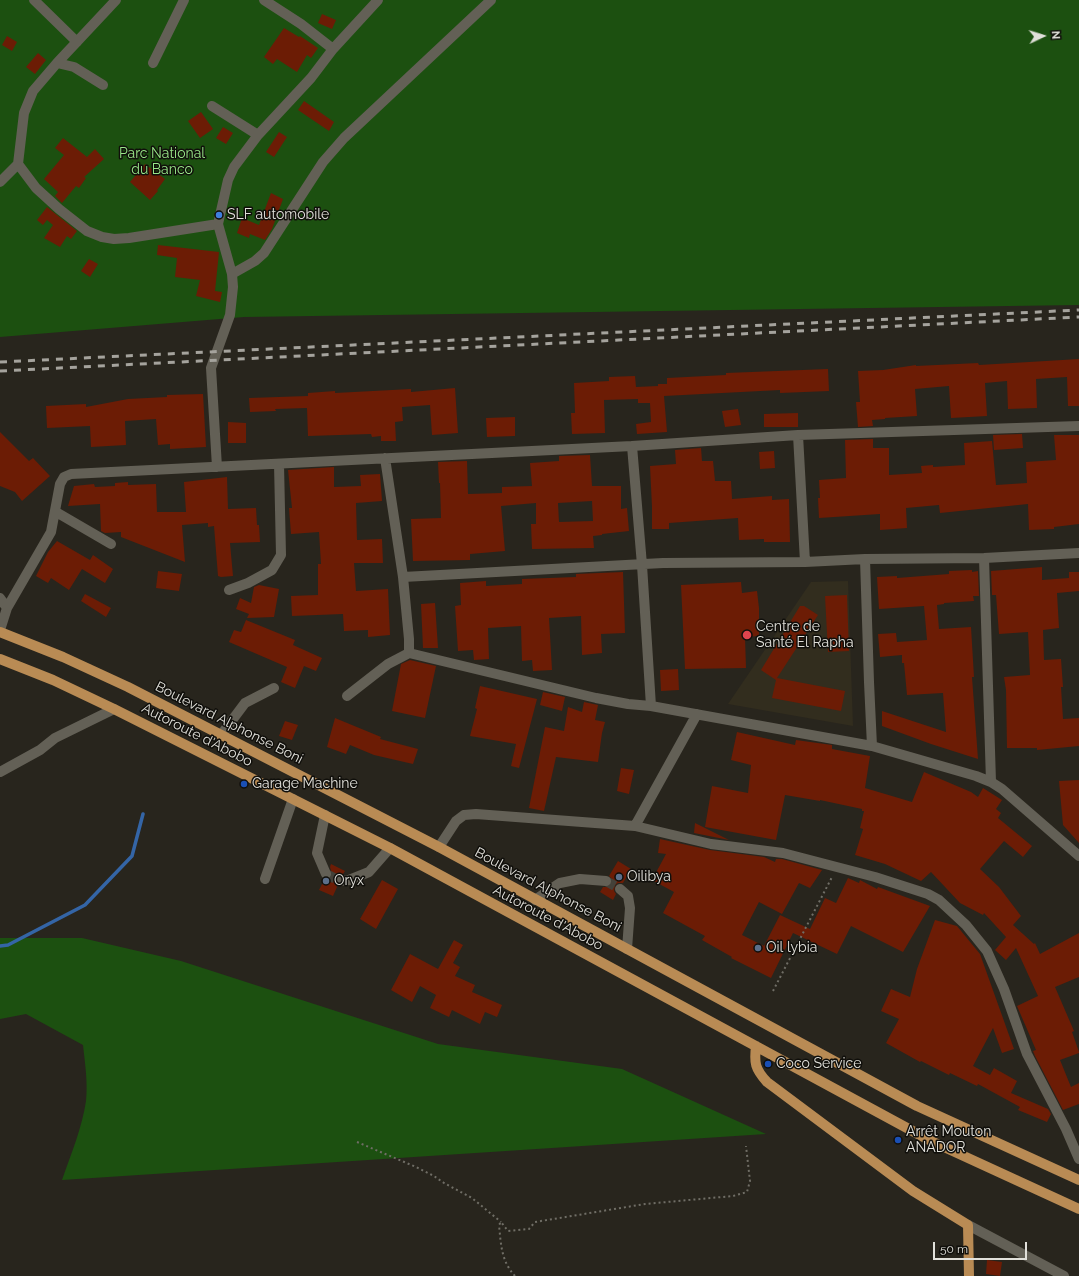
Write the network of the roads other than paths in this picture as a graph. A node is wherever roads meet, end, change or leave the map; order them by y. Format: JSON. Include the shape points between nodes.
{"nodes":[{"id":1,"x":34,"y":0,"type":"edge"},
{"id":2,"x":116,"y":0,"type":"edge"},
{"id":3,"x":184,"y":0,"type":"edge"},
{"id":4,"x":264,"y":0,"type":"edge"},
{"id":5,"x":378,"y":0,"type":"edge"},
{"id":6,"x":491,"y":0,"type":"edge"},
{"id":7,"x":77,"y":42,"type":"junction"},
{"id":8,"x":333,"y":49,"type":"junction"},
{"id":9,"x":57,"y":63,"type":"junction"},
{"id":10,"x":153,"y":63,"type":"dead end"},
{"id":11,"x":103,"y":85,"type":"dead end"},
{"id":12,"x":212,"y":106,"type":"dead end"},
{"id":13,"x":258,"y":135,"type":"junction"},
{"id":14,"x":18,"y":164,"type":"junction"},
{"id":15,"x":0,"y":182,"type":"edge"},
{"id":16,"x":218,"y":224,"type":"junction"},
{"id":17,"x":232,"y":274,"type":"junction"},
{"id":18,"x":1079,"y":426,"type":"edge"},
{"id":19,"x":798,"y":435,"type":"junction"},
{"id":20,"x":632,"y":446,"type":"junction"},
{"id":21,"x":385,"y":458,"type":"junction"},
{"id":22,"x":279,"y":464,"type":"junction"},
{"id":23,"x":217,"y":467,"type":"junction"},
{"id":24,"x":56,"y":512,"type":"junction"},
{"id":25,"x":111,"y":544,"type":"dead end"},
{"id":26,"x":1079,"y":553,"type":"edge"},
{"id":27,"x":984,"y":558,"type":"junction"},
{"id":28,"x":865,"y":559,"type":"junction"},
{"id":29,"x":805,"y":562,"type":"junction"},
{"id":30,"x":642,"y":565,"type":"junction"},
{"id":31,"x":402,"y":577,"type":"junction"},
{"id":32,"x":230,"y":590,"type":"dead end"},
{"id":33,"x":0,"y":598,"type":"edge"},
{"id":34,"x":7,"y":608,"type":"junction"},
{"id":35,"x":0,"y":631,"type":"edge"},
{"id":36,"x":409,"y":654,"type":"junction"},
{"id":37,"x":0,"y":659,"type":"edge"},
{"id":38,"x":274,"y":688,"type":"dead end"},
{"id":39,"x":347,"y":696,"type":"dead end"},
{"id":40,"x":651,"y":706,"type":"junction"},
{"id":41,"x":114,"y":709,"type":"junction"},
{"id":42,"x":697,"y":714,"type":"junction"},
{"id":43,"x":221,"y":735,"type":"junction"},
{"id":44,"x":872,"y":746,"type":"junction"},
{"id":45,"x":0,"y":772,"type":"edge"},
{"id":46,"x":991,"y":782,"type":"junction"},
{"id":47,"x":293,"y":799,"type":"junction"},
{"id":48,"x":325,"y":815,"type":"junction"},
{"id":49,"x":635,"y":826,"type":"junction"},
{"id":50,"x":439,"y":847,"type":"junction"},
{"id":51,"x":390,"y":848,"type":"junction"},
{"id":52,"x":1079,"y":856,"type":"edge"},
{"id":53,"x":326,"y":874,"type":"tunnel mouth"},
{"id":54,"x":265,"y":879,"type":"dead end"},
{"id":55,"x":340,"y":881,"type":"tunnel mouth"},
{"id":56,"x":606,"y":881,"type":"tunnel mouth"},
{"id":57,"x":620,"y":888,"type":"tunnel mouth"},
{"id":58,"x":535,"y":900,"type":"junction"},
{"id":59,"x":627,"y":949,"type":"junction"},
{"id":60,"x":756,"y":1046,"type":"junction"},
{"id":61,"x":1079,"y":1159,"type":"edge"},
{"id":62,"x":1079,"y":1180,"type":"edge"},
{"id":63,"x":1079,"y":1209,"type":"edge"},
{"id":64,"x":968,"y":1225,"type":"junction"},
{"id":65,"x":969,"y":1276,"type":"edge"},
{"id":66,"x":1064,"y":1276,"type":"edge"}],
"edges":[{"from":1,"to":7,"type":"street"},
{"from":2,"to":7,"type":"street"},
{"from":3,"to":10,"type":"street"},
{"from":4,"to":8,"type":"street"},
{"from":5,"to":8,"type":"street"},
{"from":6,"to":17,"type":"street","via":[[344,138],[323,162],[264,253]]},
{"from":7,"to":9,"type":"street"},
{"from":8,"to":13,"type":"street","via":[[311,78]]},
{"from":9,"to":11,"type":"street","via":[[74,67]]},
{"from":9,"to":14,"type":"street","via":[[33,91],[24,113]]},
{"from":12,"to":13,"type":"street"},
{"from":13,"to":16,"type":"street","via":[[234,167],[228,180]]},
{"from":14,"to":15,"type":"street"},
{"from":14,"to":16,"type":"street","via":[[36,188],[60,209],[87,231],[102,237],[114,239]]},
{"from":16,"to":17,"type":"street"},
{"from":17,"to":23,"type":"street","via":[[230,315],[211,368]]},
{"from":18,"to":19,"type":"street"},
{"from":19,"to":20,"type":"street"},
{"from":19,"to":29,"type":"street"},
{"from":20,"to":21,"type":"street"},
{"from":20,"to":30,"type":"street"},
{"from":21,"to":22,"type":"street"},
{"from":21,"to":31,"type":"street"},
{"from":22,"to":23,"type":"street"},
{"from":22,"to":32,"type":"street","via":[[281,555],[272,570]]},
{"from":23,"to":24,"type":"street","via":[[71,474],[64,477],[60,484]]},
{"from":24,"to":25,"type":"street"},
{"from":24,"to":34,"type":"street","via":[[51,532]]},
{"from":26,"to":27,"type":"street"},
{"from":27,"to":28,"type":"street"},
{"from":27,"to":46,"type":"street"},
{"from":28,"to":29,"type":"street"},
{"from":28,"to":44,"type":"street"},
{"from":29,"to":30,"type":"street"},
{"from":30,"to":31,"type":"street"},
{"from":30,"to":40,"type":"street"},
{"from":31,"to":36,"type":"street"},
{"from":33,"to":34,"type":"street"},
{"from":34,"to":35,"type":"street"},
{"from":35,"to":43,"type":"main road","name":"Boulevard Alphonse Boni","via":[[64,657]]},
{"from":36,"to":39,"type":"street","via":[[388,664]]},
{"from":36,"to":40,"type":"street","via":[[596,698]]},
{"from":37,"to":41,"type":"main road","name":"Autoroute d'Abobo","via":[[53,680]]},
{"from":38,"to":43,"type":"street","via":[[245,703]]},
{"from":40,"to":42,"type":"street"},
{"from":41,"to":45,"type":"street","via":[[55,738],[40,750]]},
{"from":41,"to":47,"type":"main road","name":"Autoroute d'Abobo"},
{"from":42,"to":44,"type":"street"},
{"from":42,"to":49,"type":"street"},
{"from":43,"to":50,"type":"main road","name":"Boulevard Alphonse Boni"},
{"from":44,"to":46,"type":"street","via":[[969,773]]},
{"from":46,"to":52,"type":"street"},
{"from":47,"to":48,"type":"main road","name":"Autoroute d'Abobo"},
{"from":47,"to":54,"type":"street"},
{"from":48,"to":51,"type":"main road","name":"Autoroute d'Abobo"},
{"from":48,"to":53,"type":"street","via":[[317,853]]},
{"from":49,"to":50,"type":"street","via":[[464,815],[456,821]]},
{"from":49,"to":61,"type":"street","via":[[711,844],[783,853],[875,877],[939,900],[966,925],[987,951],[1004,989],[1027,1054]]},
{"from":50,"to":58,"type":"main road","name":"Boulevard Alphonse Boni"},
{"from":51,"to":55,"type":"street","via":[[369,872]]},
{"from":51,"to":60,"type":"main road","name":"Autoroute d'Abobo"},
{"from":56,"to":58,"type":"street","via":[[580,879],[560,883]]},
{"from":57,"to":59,"type":"street","via":[[628,896],[630,908]]},
{"from":58,"to":59,"type":"main road","name":"Boulevard Alphonse Boni"},
{"from":59,"to":62,"type":"main road","name":"Boulevard Alphonse Boni","via":[[917,1106]]},
{"from":60,"to":63,"type":"main road","name":"Autoroute d'Abobo","via":[[931,1141]]},
{"from":60,"to":64,"type":"main road","via":[[754,1060],[759,1073],[767,1082],[913,1190]]},
{"from":64,"to":65,"type":"main road"},
{"from":64,"to":66,"type":"street"}]}
